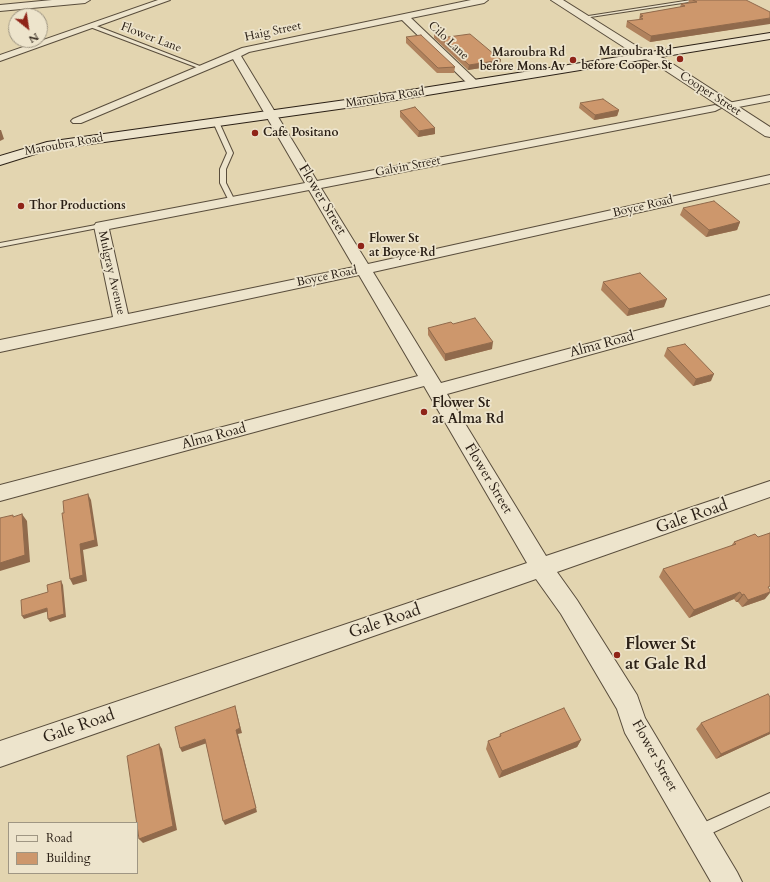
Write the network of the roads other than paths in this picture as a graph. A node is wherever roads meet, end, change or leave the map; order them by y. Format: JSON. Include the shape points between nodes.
{"nodes":[{"id":1,"x":39,"y":0,"type":"edge"},
{"id":2,"x":85,"y":0,"type":"edge"},
{"id":3,"x":166,"y":0,"type":"edge"},
{"id":4,"x":484,"y":0,"type":"edge"},
{"id":5,"x":556,"y":0,"type":"edge"},
{"id":6,"x":700,"y":0,"type":"edge"},
{"id":7,"x":0,"y":4,"type":"edge"},
{"id":8,"x":0,"y":8,"type":"edge"},
{"id":9,"x":404,"y":17,"type":"junction"},
{"id":10,"x":584,"y":17,"type":"junction"},
{"id":11,"x":92,"y":26,"type":"junction"},
{"id":12,"x":770,"y":36,"type":"edge"},
{"id":13,"x":235,"y":54,"type":"junction"},
{"id":14,"x":650,"y":56,"type":"junction"},
{"id":15,"x":0,"y":58,"type":"edge"},
{"id":16,"x":202,"y":68,"type":"junction"},
{"id":17,"x":474,"y":84,"type":"junction"},
{"id":18,"x":770,"y":98,"type":"edge"},
{"id":19,"x":728,"y":106,"type":"junction"},
{"id":20,"x":715,"y":108,"type":"dead end"},
{"id":21,"x":271,"y":115,"type":"junction"},
{"id":22,"x":77,"y":121,"type":"dead end"},
{"id":23,"x":216,"y":122,"type":"junction"},
{"id":24,"x":770,"y":133,"type":"edge"},
{"id":25,"x":0,"y":161,"type":"edge"},
{"id":26,"x":770,"y":179,"type":"edge"},
{"id":27,"x":313,"y":186,"type":"junction"},
{"id":28,"x":232,"y":201,"type":"junction"},
{"id":29,"x":101,"y":226,"type":"junction"},
{"id":30,"x":0,"y":245,"type":"edge"},
{"id":31,"x":363,"y":269,"type":"junction"},
{"id":32,"x":770,"y":300,"type":"edge"},
{"id":33,"x":122,"y":321,"type":"junction"},
{"id":34,"x":0,"y":346,"type":"edge"},
{"id":35,"x":431,"y":385,"type":"junction"},
{"id":36,"x":770,"y":489,"type":"edge"},
{"id":37,"x":0,"y":493,"type":"edge"},
{"id":38,"x":542,"y":569,"type":"junction"},
{"id":39,"x":0,"y":754,"type":"edge"},
{"id":40,"x":770,"y":799,"type":"edge"},
{"id":41,"x":698,"y":832,"type":"junction"},
{"id":42,"x":727,"y":882,"type":"edge"}],
"edges":[{"from":1,"to":7,"type":"main road"},
{"from":2,"to":8,"type":"main road"},
{"from":3,"to":11,"type":"street"},
{"from":4,"to":9,"type":"street","name":"Haig Street"},
{"from":5,"to":10,"type":"main road","name":"Cooper Street"},
{"from":6,"to":10,"type":"lane"},
{"from":9,"to":13,"type":"street","name":"Haig Street"},
{"from":9,"to":17,"type":"street","name":"Cilo Lane"},
{"from":10,"to":14,"type":"main road","name":"Cooper Street","via":[[634,49]]},
{"from":11,"to":15,"type":"street"},
{"from":11,"to":16,"type":"lane","name":"Flower Lane"},
{"from":12,"to":14,"type":"main road","name":"Maroubra Road"},
{"from":13,"to":16,"type":"street","name":"Haig Street"},
{"from":13,"to":21,"type":"street","name":"Flower Street"},
{"from":14,"to":17,"type":"main road","name":"Maroubra Road"},
{"from":14,"to":19,"type":"main road","name":"Cooper Street"},
{"from":16,"to":22,"type":"street","name":"Haig Street"},
{"from":17,"to":21,"type":"main road","name":"Maroubra Road"},
{"from":18,"to":19,"type":"street"},
{"from":19,"to":24,"type":"main road","name":"Cooper Street"},
{"from":20,"to":27,"type":"street","name":"Galvin Street"},
{"from":21,"to":23,"type":"main road","name":"Maroubra Road"},
{"from":21,"to":27,"type":"street","name":"Flower Street"},
{"from":23,"to":25,"type":"main road","name":"Maroubra Road","via":[[48,146]]},
{"from":23,"to":28,"type":"lane","via":[[230,153],[222,169],[223,183]]},
{"from":26,"to":31,"type":"street","name":"Boyce Road"},
{"from":27,"to":28,"type":"street","name":"Galvin Street"},
{"from":27,"to":31,"type":"street","name":"Flower Street"},
{"from":28,"to":29,"type":"street","name":"Galvin Street"},
{"from":29,"to":30,"type":"lane"},
{"from":29,"to":33,"type":"street","name":"Mulgray Avenue"},
{"from":31,"to":33,"type":"street","name":"Boyce Road"},
{"from":31,"to":35,"type":"street","name":"Flower Street"},
{"from":32,"to":35,"type":"street","name":"Alma Road"},
{"from":33,"to":34,"type":"street","name":"Boyce Road"},
{"from":35,"to":37,"type":"street","name":"Alma Road"},
{"from":35,"to":38,"type":"street","name":"Flower Street"},
{"from":36,"to":38,"type":"street","name":"Gale Road"},
{"from":38,"to":39,"type":"street","name":"Gale Road"},
{"from":38,"to":41,"type":"street","name":"Flower Street","via":[[570,607],[628,704],[634,724]]},
{"from":40,"to":41,"type":"lane"},
{"from":41,"to":42,"type":"street","name":"Flower Street"}]}
